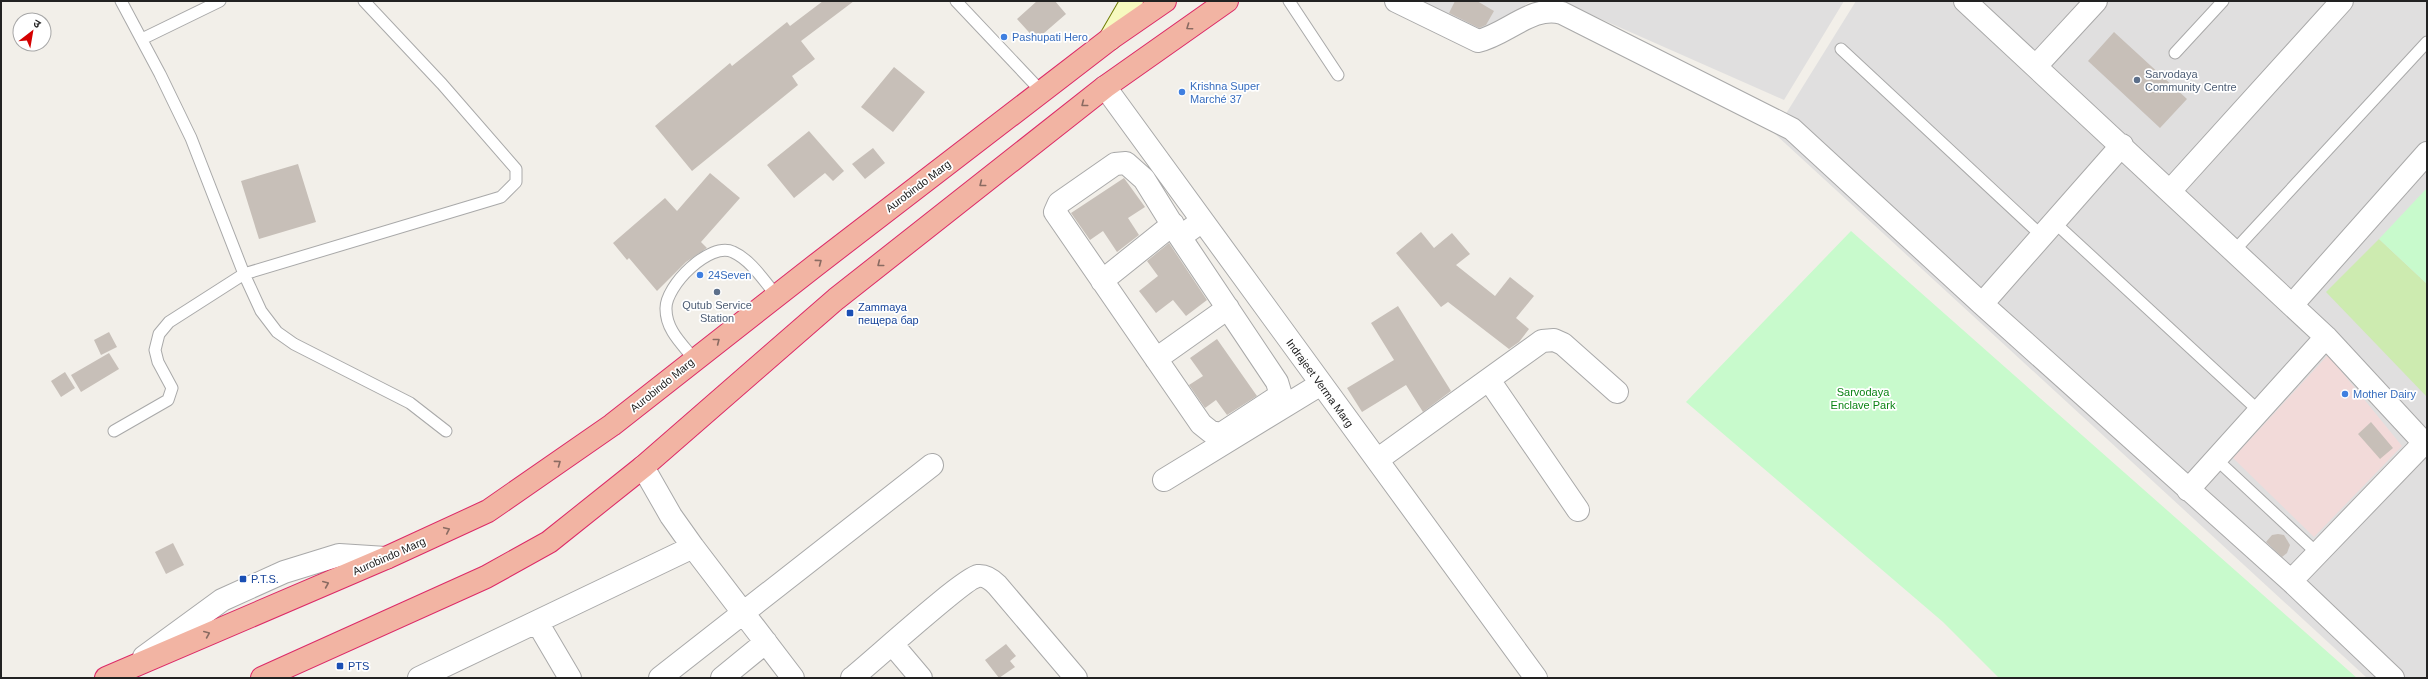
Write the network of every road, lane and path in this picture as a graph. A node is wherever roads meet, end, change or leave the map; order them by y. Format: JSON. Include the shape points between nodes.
{"nodes":[{"id":1,"x":121,"y":1,"type":"edge"},
{"id":2,"x":220,"y":1,"type":"edge"},
{"id":3,"x":364,"y":1,"type":"edge"},
{"id":4,"x":956,"y":1,"type":"edge"},
{"id":5,"x":1132,"y":1,"type":"edge"},
{"id":6,"x":1165,"y":1,"type":"edge"},
{"id":7,"x":1289,"y":1,"type":"edge"},
{"id":8,"x":1396,"y":1,"type":"edge"},
{"id":9,"x":2096,"y":1,"type":"edge"},
{"id":10,"x":2223,"y":1,"type":"edge"},
{"id":11,"x":2342,"y":1,"type":"edge"},
{"id":12,"x":1967,"y":2,"type":"edge"},
{"id":13,"x":1224,"y":3,"type":"edge"},
{"id":14,"x":142,"y":39,"type":"junction"},
{"id":15,"x":1110,"y":39,"type":"junction"},
{"id":16,"x":2427,"y":42,"type":"edge"},
{"id":17,"x":1841,"y":49,"type":"dead end"},
{"id":18,"x":2175,"y":53,"type":"dead end"},
{"id":19,"x":2036,"y":66,"type":"junction"},
{"id":20,"x":1338,"y":75,"type":"dead end"},
{"id":21,"x":1105,"y":87,"type":"junction"},
{"id":22,"x":1042,"y":92,"type":"junction"},
{"id":23,"x":2122,"y":145,"type":"junction"},
{"id":24,"x":2427,"y":153,"type":"edge"},
{"id":25,"x":2170,"y":191,"type":"junction"},
{"id":26,"x":1202,"y":221,"type":"junction"},
{"id":27,"x":2048,"y":229,"type":"junction"},
{"id":28,"x":1176,"y":230,"type":"junction"},
{"id":29,"x":2234,"y":251,"type":"junction"},
{"id":30,"x":244,"y":274,"type":"junction"},
{"id":31,"x":1102,"y":281,"type":"junction"},
{"id":32,"x":776,"y":295,"type":"junction"},
{"id":33,"x":1982,"y":304,"type":"junction"},
{"id":34,"x":2292,"y":304,"type":"junction"},
{"id":35,"x":1228,"y":308,"type":"junction"},
{"id":36,"x":2326,"y":337,"type":"junction"},
{"id":37,"x":694,"y":359,"type":"junction"},
{"id":38,"x":1156,"y":359,"type":"junction"},
{"id":39,"x":1489,"y":380,"type":"junction"},
{"id":40,"x":1321,"y":384,"type":"junction"},
{"id":41,"x":1616,"y":392,"type":"dead end"},
{"id":42,"x":2259,"y":412,"type":"junction"},
{"id":43,"x":114,"y":431,"type":"dead end"},
{"id":44,"x":446,"y":431,"type":"dead end"},
{"id":45,"x":2426,"y":445,"type":"edge"},
{"id":46,"x":2216,"y":459,"type":"junction"},
{"id":47,"x":1376,"y":460,"type":"junction"},
{"id":48,"x":932,"y":465,"type":"dead end"},
{"id":49,"x":643,"y":467,"type":"junction"},
{"id":50,"x":1164,"y":480,"type":"dead end"},
{"id":51,"x":2188,"y":490,"type":"junction"},
{"id":52,"x":1578,"y":510,"type":"dead end"},
{"id":53,"x":693,"y":547,"type":"junction"},
{"id":54,"x":2318,"y":553,"type":"junction"},
{"id":55,"x":2291,"y":581,"type":"junction"},
{"id":56,"x":744,"y":613,"type":"junction"},
{"id":57,"x":537,"y":622,"type":"junction"},
{"id":58,"x":766,"y":642,"type":"junction"},
{"id":59,"x":893,"y":645,"type":"junction"},
{"id":60,"x":106,"y":678,"type":"edge"},
{"id":61,"x":262,"y":678,"type":"edge"},
{"id":62,"x":420,"y":678,"type":"edge"},
{"id":63,"x":570,"y":678,"type":"edge"},
{"id":64,"x":660,"y":678,"type":"edge"},
{"id":65,"x":722,"y":678,"type":"edge"},
{"id":66,"x":793,"y":678,"type":"edge"},
{"id":67,"x":852,"y":678,"type":"edge"},
{"id":68,"x":921,"y":678,"type":"edge"},
{"id":69,"x":1076,"y":678,"type":"edge"},
{"id":70,"x":1536,"y":678,"type":"edge"},
{"id":71,"x":2393,"y":678,"type":"edge"}],
"edges":[{"from":1,"to":14,"type":"lane"},
{"from":2,"to":14,"type":"lane"},
{"from":3,"to":30,"type":"lane","via":[[442,84],[516,169],[516,182],[501,197]]},
{"from":4,"to":22,"type":"lane"},
{"from":5,"to":15,"type":"main road"},
{"from":6,"to":15,"type":"highway","name":"Aurobindo Marg"},
{"from":7,"to":20,"type":"lane"},
{"from":8,"to":33,"type":"street","via":[[1478,40],[1542,12],[1554,10],[1792,129]]},
{"from":9,"to":19,"type":"street"},
{"from":10,"to":18,"type":"lane"},
{"from":11,"to":25,"type":"street"},
{"from":12,"to":19,"type":"street"},
{"from":13,"to":21,"type":"highway","one_way":true},
{"from":14,"to":30,"type":"lane","via":[[191,138]]},
{"from":15,"to":22,"type":"highway","name":"Aurobindo Marg"},
{"from":16,"to":29,"type":"lane"},
{"from":17,"to":27,"type":"lane"},
{"from":19,"to":23,"type":"street"},
{"from":21,"to":26,"type":"street","name":"Indrajeet Verma Marg"},
{"from":21,"to":49,"type":"highway","one_way":true,"via":[[836,299]]},
{"from":32,"to":22,"type":"highway","name":"Aurobindo Marg","one_way":true},
{"from":23,"to":25,"type":"street"},
{"from":23,"to":27,"type":"street"},
{"from":24,"to":34,"type":"street"},
{"from":25,"to":29,"type":"street"},
{"from":26,"to":28,"type":"street"},
{"from":26,"to":40,"type":"street","name":"Indrajeet Verma Marg"},
{"from":27,"to":33,"type":"street"},
{"from":27,"to":42,"type":"lane"},
{"from":28,"to":31,"type":"street"},
{"from":28,"to":31,"type":"street","via":[[1144,179],[1126,163],[1115,164],[1059,203],[1055,212]]},
{"from":28,"to":35,"type":"street"},
{"from":29,"to":34,"type":"street"},
{"from":30,"to":43,"type":"lane","via":[[169,322],[159,334],[155,350],[158,362],[172,388],[168,400]]},
{"from":30,"to":44,"type":"lane","via":[[261,311],[277,332],[294,344],[410,403]]},
{"from":31,"to":38,"type":"street"},
{"from":37,"to":32,"type":"highway","name":"Aurobindo Marg","one_way":true},
{"from":32,"to":37,"type":"lane","via":[[747,262],[732,251],[715,251],[686,270],[670,292],[666,309],[670,330]]},
{"from":33,"to":51,"type":"street"},
{"from":34,"to":36,"type":"street"},
{"from":35,"to":38,"type":"street"},
{"from":35,"to":38,"type":"street","via":[[1277,382],[1280,392],[1276,398],[1221,434],[1211,432],[1201,424]]},
{"from":36,"to":42,"type":"street"},
{"from":36,"to":45,"type":"street"},
{"from":60,"to":37,"type":"highway","name":"Aurobindo Marg","one_way":true,"via":[[488,512],[612,424]]},
{"from":39,"to":41,"type":"street","via":[[1542,341],[1554,340],[1563,344]]},
{"from":39,"to":47,"type":"street"},
{"from":39,"to":52,"type":"street"},
{"from":40,"to":47,"type":"street","name":"Indrajeet Verma Marg"},
{"from":40,"to":50,"type":"street"},
{"from":42,"to":46,"type":"street"},
{"from":45,"to":54,"type":"street"},
{"from":46,"to":51,"type":"street"},
{"from":46,"to":54,"type":"lane"},
{"from":47,"to":70,"type":"street","name":"Indrajeet Verma Marg"},
{"from":48,"to":56,"type":"street"},
{"from":49,"to":53,"type":"street","via":[[671,516]]},
{"from":49,"to":61,"type":"highway","via":[[549,542],[486,577]]},
{"from":51,"to":55,"type":"street"},
{"from":53,"to":56,"type":"street"},
{"from":53,"to":57,"type":"street"},
{"from":54,"to":55,"type":"street"},
{"from":55,"to":71,"type":"street"},
{"from":56,"to":58,"type":"street"},
{"from":56,"to":64,"type":"street"},
{"from":57,"to":62,"type":"street"},
{"from":57,"to":63,"type":"street"},
{"from":58,"to":65,"type":"street"},
{"from":58,"to":66,"type":"street"},
{"from":59,"to":67,"type":"street"},
{"from":59,"to":68,"type":"street"},
{"from":59,"to":69,"type":"street","via":[[969,581],[978,576],[987,577],[997,585]]}]}
